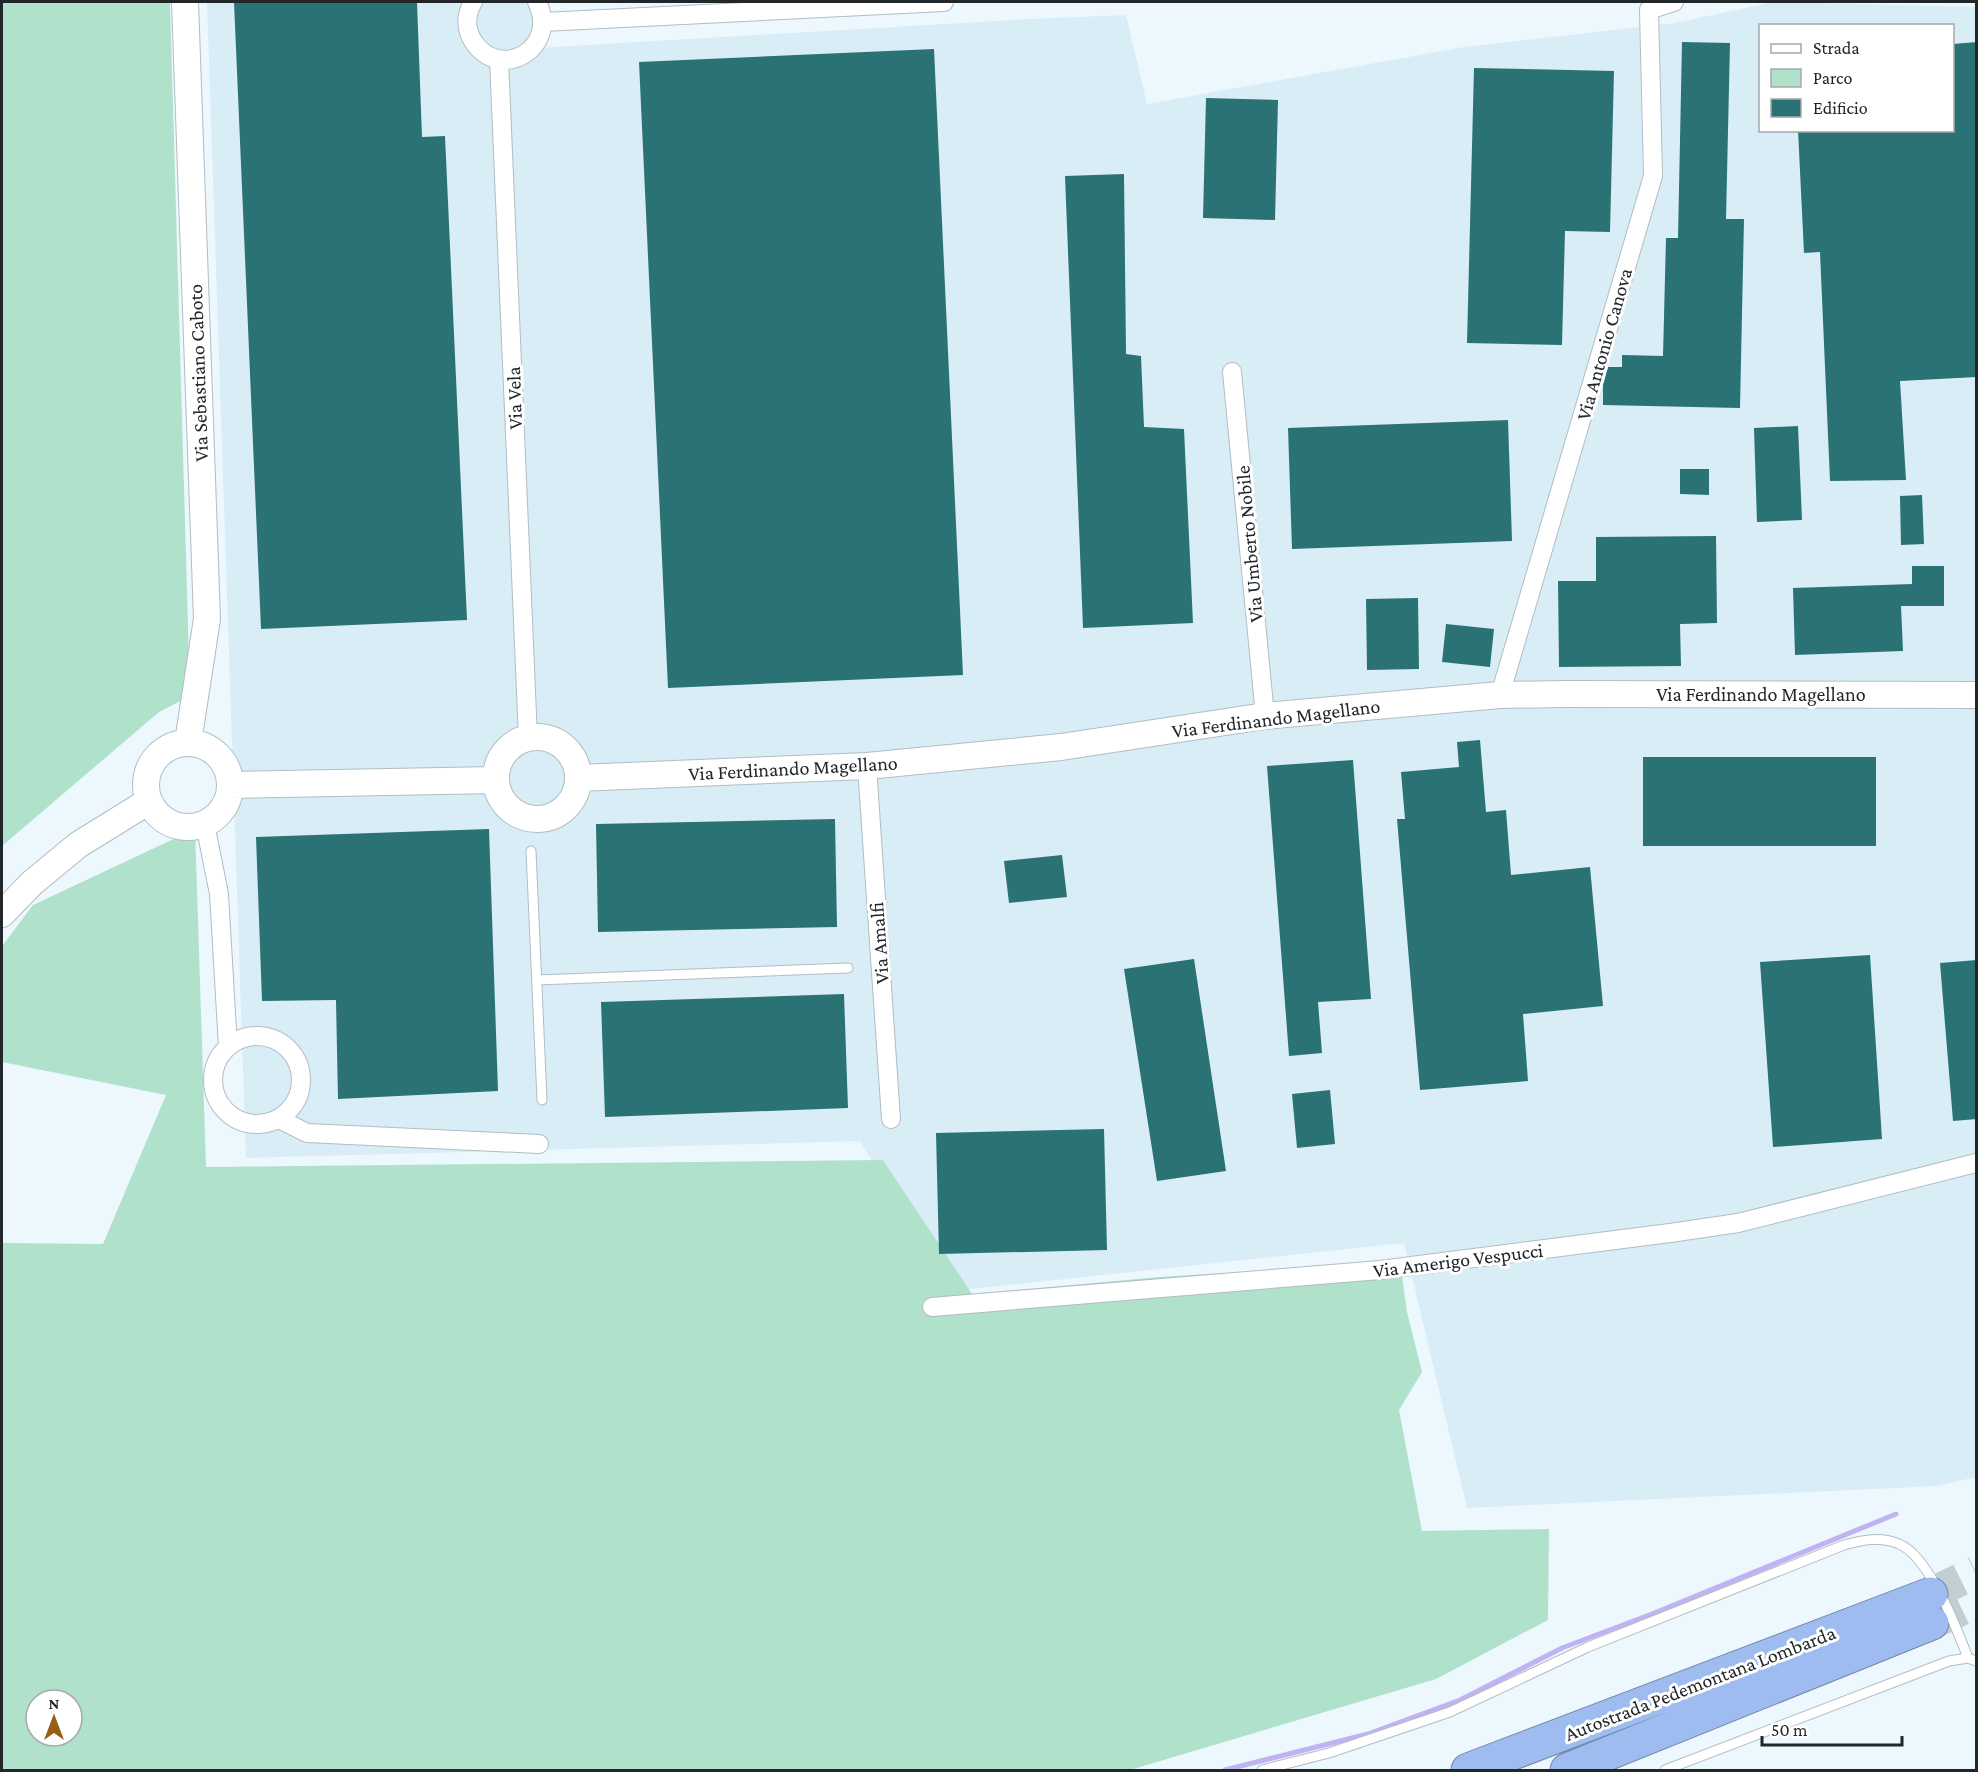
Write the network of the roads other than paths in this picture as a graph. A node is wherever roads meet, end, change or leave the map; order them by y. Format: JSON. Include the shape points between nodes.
{"nodes":[{"id":1,"x":185,"y":2,"type":"edge"},
{"id":2,"x":473,"y":2,"type":"edge"},
{"id":3,"x":537,"y":2,"type":"edge"},
{"id":4,"x":944,"y":2,"type":"edge"},
{"id":5,"x":1674,"y":2,"type":"edge"},
{"id":6,"x":543,"y":22,"type":"junction"},
{"id":7,"x":499,"y":59,"type":"junction"},
{"id":8,"x":1232,"y":372,"type":"dead end"},
{"id":9,"x":1977,"y":695,"type":"edge"},
{"id":10,"x":1500,"y":696,"type":"junction"},
{"id":11,"x":1265,"y":716,"type":"junction"},
{"id":12,"x":528,"y":738,"type":"junction"},
{"id":13,"x":188,"y":742,"type":"junction"},
{"id":14,"x":867,"y":766,"type":"junction"},
{"id":15,"x":578,"y":778,"type":"junction"},
{"id":16,"x":496,"y":780,"type":"junction"},
{"id":17,"x":231,"y":785,"type":"junction"},
{"id":18,"x":149,"y":801,"type":"junction"},
{"id":19,"x":205,"y":824,"type":"junction"},
{"id":20,"x":531,"y":851,"type":"dead end"},
{"id":21,"x":2,"y":914,"type":"edge"},
{"id":22,"x":848,"y":968,"type":"dead end"},
{"id":23,"x":537,"y":980,"type":"junction"},
{"id":24,"x":228,"y":1047,"type":"junction"},
{"id":25,"x":542,"y":1100,"type":"dead end"},
{"id":26,"x":279,"y":1119,"type":"junction"},
{"id":27,"x":891,"y":1119,"type":"dead end"},
{"id":28,"x":539,"y":1144,"type":"dead end"},
{"id":29,"x":1977,"y":1164,"type":"edge"},
{"id":30,"x":932,"y":1307,"type":"dead end"},
{"id":31,"x":1972,"y":1660,"type":"edge"},
{"id":32,"x":1262,"y":1770,"type":"edge"},
{"id":33,"x":1468,"y":1770,"type":"edge"},
{"id":34,"x":1567,"y":1770,"type":"edge"},
{"id":35,"x":1665,"y":1770,"type":"edge"}],
"edges":[{"from":1,"to":13,"type":"street","name":"Via Sebastiano Caboto","via":[[207,619]]},
{"from":2,"to":7,"type":"street","via":[[468,11],[470,36],[487,55]]},
{"from":3,"to":6,"type":"street"},
{"from":4,"to":6,"type":"street"},
{"from":5,"to":10,"type":"street","name":"Via Antonio Canova","via":[[1649,10],[1653,176]]},
{"from":6,"to":7,"type":"street","via":[[541,35],[524,55]]},
{"from":7,"to":12,"type":"street","name":"Via Vela"},
{"from":8,"to":11,"type":"street","name":"Via Umberto Nobile"},
{"from":9,"to":10,"type":"street","name":"Via Ferdinando Magellano"},
{"from":10,"to":11,"type":"street","name":"Via Ferdinando Magellano"},
{"from":11,"to":14,"type":"street","name":"Via Ferdinando Magellano","via":[[1061,747]]},
{"from":12,"to":15,"type":"street","via":[[541,737],[563,746],[574,760]]},
{"from":12,"to":16,"type":"street","via":[[517,742],[501,758]]},
{"from":13,"to":17,"type":"street","via":[[214,750],[229,772]]},
{"from":13,"to":18,"type":"street","via":[[162,751],[153,761],[147,774]]},
{"from":14,"to":15,"type":"street","name":"Via Ferdinando Magellano"},
{"from":14,"to":27,"type":"street","name":"Via Amalfi"},
{"from":15,"to":16,"type":"street","via":[[576,792],[558,813],[530,819],[506,806]]},
{"from":16,"to":17,"type":"street"},
{"from":17,"to":19,"type":"street","via":[[224,808]]},
{"from":18,"to":19,"type":"street","via":[[156,813],[178,826]]},
{"from":18,"to":21,"type":"street","via":[[78,845]]},
{"from":19,"to":24,"type":"street","via":[[219,894]]},
{"from":20,"to":23,"type":"lane"},
{"from":22,"to":23,"type":"lane"},
{"from":23,"to":25,"type":"lane"},
{"from":24,"to":26,"type":"street","via":[[213,1071],[217,1100],[237,1120],[250,1124]]},
{"from":24,"to":26,"type":"street","via":[[255,1036],[283,1044],[293,1055],[302,1083],[290,1110]]},
{"from":26,"to":28,"type":"street","via":[[307,1133]]},
{"from":29,"to":30,"type":"street","name":"Via Amerigo Vespucci","via":[[1738,1222],[1670,1233],[1380,1270]]},
{"from":31,"to":32,"type":"lane","via":[[1917,1556],[1900,1544],[1863,1540],[1588,1647],[1450,1712],[1329,1753]]},
{"from":31,"to":35,"type":"lane","via":[[1949,1662]]},
{"from":33,"to":34,"type":"highway","name":"Autostrada Pedemontana Lombarda","via":[[1931,1609]]}]}
